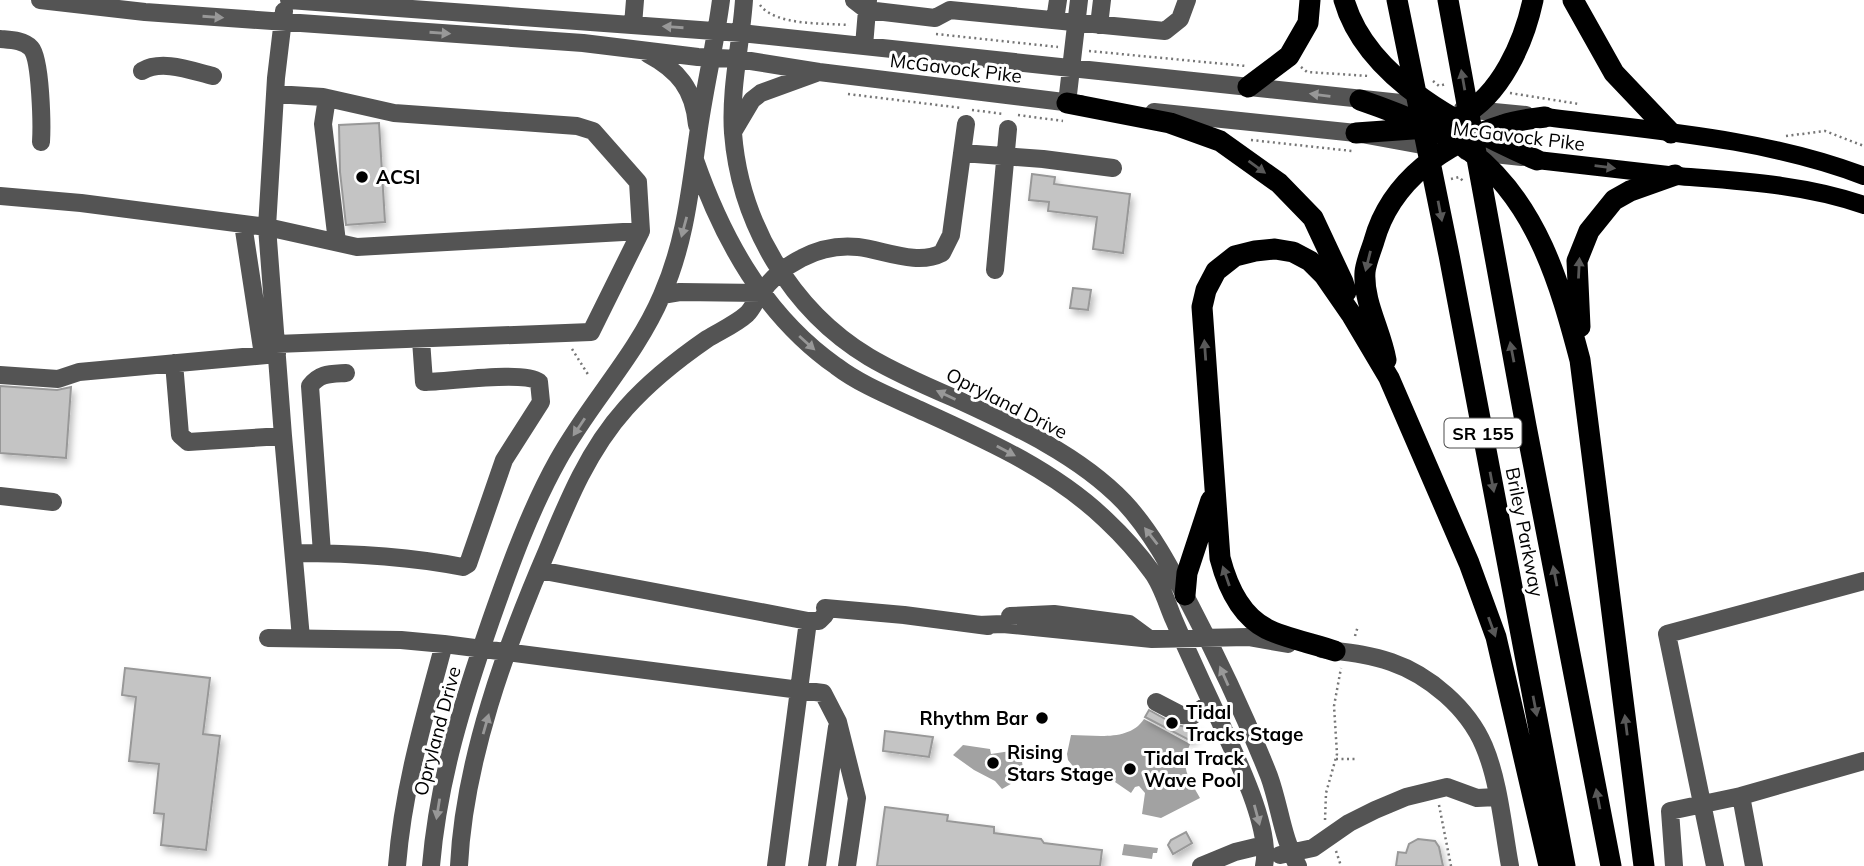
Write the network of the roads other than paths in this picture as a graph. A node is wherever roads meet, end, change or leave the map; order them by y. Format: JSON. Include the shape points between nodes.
{"nodes":[{"id":1,"x":40,"y":0,"type":"edge"},
{"id":2,"x":287,"y":0,"type":"edge"},
{"id":3,"x":542,"y":0,"type":"edge"},
{"id":4,"x":635,"y":0,"type":"edge"},
{"id":5,"x":721,"y":0,"type":"edge"},
{"id":6,"x":744,"y":0,"type":"edge"},
{"id":7,"x":1058,"y":0,"type":"edge"},
{"id":8,"x":1079,"y":0,"type":"edge"},
{"id":9,"x":1102,"y":0,"type":"edge"},
{"id":10,"x":1187,"y":0,"type":"edge"},
{"id":11,"x":1310,"y":0,"type":"edge"},
{"id":12,"x":1344,"y":0,"type":"edge"},
{"id":13,"x":1398,"y":0,"type":"edge"},
{"id":14,"x":1448,"y":0,"type":"edge"},
{"id":15,"x":1532,"y":0,"type":"edge"},
{"id":16,"x":1573,"y":0,"type":"edge"},
{"id":17,"x":376,"y":3,"type":"edge"},
{"id":18,"x":863,"y":3,"type":"edge"},
{"id":19,"x":146,"y":6,"type":"edge"},
{"id":20,"x":467,"y":6,"type":"edge"},
{"id":21,"x":540,"y":19,"type":"junction"},
{"id":22,"x":1055,"y":20,"type":"junction"},
{"id":23,"x":283,"y":22,"type":"junction"},
{"id":24,"x":1077,"y":22,"type":"junction"},
{"id":25,"x":633,"y":24,"type":"junction"},
{"id":26,"x":1098,"y":24,"type":"junction"},
{"id":27,"x":717,"y":31,"type":"junction"},
{"id":28,"x":741,"y":33,"type":"junction"},
{"id":29,"x":0,"y":39,"type":"edge"},
{"id":30,"x":864,"y":46,"type":"junction"},
{"id":31,"x":642,"y":50,"type":"junction"},
{"id":32,"x":713,"y":57,"type":"junction"},
{"id":33,"x":738,"y":59,"type":"junction"},
{"id":34,"x":1071,"y":68,"type":"junction"},
{"id":35,"x":142,"y":71,"type":"dead end"},
{"id":36,"x":819,"y":72,"type":"junction"},
{"id":37,"x":213,"y":76,"type":"dead end"},
{"id":38,"x":1248,"y":87,"type":"junction"},
{"id":39,"x":275,"y":94,"type":"junction"},
{"id":40,"x":327,"y":98,"type":"junction"},
{"id":41,"x":1360,"y":100,"type":"joint"},
{"id":42,"x":1068,"y":103,"type":"junction"},
{"id":43,"x":1388,"y":106,"type":"junction"},
{"id":44,"x":1433,"y":107,"type":"junction"},
{"id":45,"x":1464,"y":115,"type":"junction"},
{"id":46,"x":1545,"y":117,"type":"joint"},
{"id":47,"x":1503,"y":118,"type":"junction"},
{"id":48,"x":966,"y":124,"type":"dead end"},
{"id":49,"x":1427,"y":128,"type":"junction"},
{"id":50,"x":1008,"y":129,"type":"dead end"},
{"id":51,"x":733,"y":132,"type":"junction"},
{"id":52,"x":1671,"y":133,"type":"junction"},
{"id":53,"x":1356,"y":134,"type":"joint"},
{"id":54,"x":698,"y":135,"type":"junction"},
{"id":55,"x":1395,"y":136,"type":"junction"},
{"id":56,"x":41,"y":142,"type":"dead end"},
{"id":57,"x":1463,"y":144,"type":"junction"},
{"id":58,"x":962,"y":153,"type":"junction"},
{"id":59,"x":1005,"y":157,"type":"junction"},
{"id":60,"x":695,"y":160,"type":"junction"},
{"id":61,"x":1537,"y":160,"type":"joint"},
{"id":62,"x":1113,"y":168,"type":"dead end"},
{"id":63,"x":1675,"y":175,"type":"junction"},
{"id":64,"x":1864,"y":176,"type":"edge"},
{"id":65,"x":0,"y":196,"type":"edge"},
{"id":66,"x":1864,"y":205,"type":"edge"},
{"id":67,"x":243,"y":223,"type":"junction"},
{"id":68,"x":267,"y":227,"type":"junction"},
{"id":69,"x":641,"y":231,"type":"junction"},
{"id":70,"x":337,"y":242,"type":"junction"},
{"id":71,"x":780,"y":270,"type":"junction"},
{"id":72,"x":995,"y":270,"type":"dead end"},
{"id":73,"x":761,"y":293,"type":"junction"},
{"id":74,"x":662,"y":295,"type":"junction"},
{"id":75,"x":1351,"y":314,"type":"junction"},
{"id":76,"x":421,"y":340,"type":"junction"},
{"id":77,"x":272,"y":351,"type":"junction"},
{"id":78,"x":1580,"y":360,"type":"junction"},
{"id":79,"x":174,"y":363,"type":"junction"},
{"id":80,"x":346,"y":373,"type":"dead end"},
{"id":81,"x":0,"y":375,"type":"edge"},
{"id":82,"x":1389,"y":378,"type":"junction"},
{"id":83,"x":282,"y":436,"type":"junction"},
{"id":84,"x":1215,"y":486,"type":"junction"},
{"id":85,"x":0,"y":496,"type":"edge"},
{"id":86,"x":53,"y":502,"type":"dead end"},
{"id":87,"x":519,"y":547,"type":"junction"},
{"id":88,"x":294,"y":553,"type":"junction"},
{"id":89,"x":322,"y":553,"type":"junction"},
{"id":90,"x":541,"y":564,"type":"junction"},
{"id":91,"x":1864,"y":581,"type":"edge"},
{"id":92,"x":1185,"y":595,"type":"junction"},
{"id":93,"x":819,"y":615,"type":"junction"},
{"id":94,"x":978,"y":622,"type":"junction"},
{"id":95,"x":1145,"y":636,"type":"junction"},
{"id":96,"x":268,"y":638,"type":"dead end"},
{"id":97,"x":1208,"y":638,"type":"junction"},
{"id":98,"x":301,"y":639,"type":"junction"},
{"id":99,"x":1183,"y":640,"type":"junction"},
{"id":100,"x":444,"y":644,"type":"junction"},
{"id":101,"x":481,"y":649,"type":"junction"},
{"id":102,"x":507,"y":652,"type":"junction"},
{"id":103,"x":1341,"y":652,"type":"junction"},
{"id":104,"x":800,"y":689,"type":"junction"},
{"id":105,"x":1156,"y":702,"type":"dead end"},
{"id":106,"x":1211,"y":702,"type":"junction"},
{"id":107,"x":838,"y":722,"type":"junction"},
{"id":108,"x":1864,"y":761,"type":"edge"},
{"id":109,"x":1741,"y":796,"type":"junction"},
{"id":110,"x":1497,"y":797,"type":"junction"},
{"id":111,"x":1704,"y":805,"type":"junction"},
{"id":112,"x":1265,"y":858,"type":"edge"},
{"id":113,"x":1294,"y":860,"type":"edge"},
{"id":114,"x":397,"y":866,"type":"edge"},
{"id":115,"x":431,"y":866,"type":"edge"},
{"id":116,"x":459,"y":866,"type":"edge"},
{"id":117,"x":776,"y":866,"type":"edge"},
{"id":118,"x":817,"y":866,"type":"edge"},
{"id":119,"x":848,"y":866,"type":"edge"},
{"id":120,"x":1201,"y":866,"type":"edge"},
{"id":121,"x":1510,"y":866,"type":"edge"},
{"id":122,"x":1549,"y":866,"type":"edge"},
{"id":123,"x":1565,"y":866,"type":"edge"},
{"id":124,"x":1611,"y":866,"type":"edge"},
{"id":125,"x":1644,"y":866,"type":"edge"},
{"id":126,"x":1674,"y":866,"type":"edge"},
{"id":127,"x":1715,"y":866,"type":"edge"},
{"id":128,"x":1754,"y":866,"type":"edge"}],
"edges":[{"from":1,"to":19,"type":"street","name":"McGavock Pike"},
{"from":2,"to":17,"type":"street","name":"McGavock Pike"},
{"from":2,"to":23,"type":"street"},
{"from":3,"to":21,"type":"street"},
{"from":4,"to":25,"type":"street"},
{"from":5,"to":27,"type":"street","name":"Opryland Drive"},
{"from":6,"to":28,"type":"street","name":"Opryland Drive"},
{"from":7,"to":22,"type":"street"},
{"from":8,"to":24,"type":"street"},
{"from":9,"to":26,"type":"street"},
{"from":10,"to":26,"type":"street","via":[[1180,19],[1165,31]]},
{"from":11,"to":38,"type":"highway","via":[[1308,23],[1289,56]]},
{"from":12,"to":44,"type":"highway","via":[[1362,38],[1386,67]]},
{"from":13,"to":123,"type":"highway","name":"Briley Parkway","number":"SR 155","one_way":true},
{"from":124,"to":14,"type":"highway","name":"Briley Parkway","number":"SR 155","one_way":true},
{"from":15,"to":45,"type":"highway","via":[[1513,59],[1495,85]]},
{"from":16,"to":52,"type":"highway","via":[[1614,73]]},
{"from":17,"to":20,"type":"street","name":"McGavock Pike"},
{"from":18,"to":22,"type":"street","via":[[935,18],[950,10]]},
{"from":18,"to":30,"type":"street"},
{"from":19,"to":23,"type":"street","name":"McGavock Pike","one_way":true},
{"from":20,"to":21,"type":"street","name":"McGavock Pike"},
{"from":21,"to":25,"type":"street","name":"McGavock Pike"},
{"from":22,"to":24,"type":"street"},
{"from":23,"to":31,"type":"street","name":"McGavock Pike","one_way":true},
{"from":23,"to":39,"type":"street"},
{"from":24,"to":26,"type":"street"},
{"from":24,"to":34,"type":"street"},
{"from":27,"to":25,"type":"street","name":"McGavock Pike","one_way":true},
{"from":27,"to":28,"type":"street","name":"McGavock Pike"},
{"from":27,"to":32,"type":"street","name":"Opryland Drive"},
{"from":28,"to":30,"type":"street","name":"McGavock Pike"},
{"from":28,"to":33,"type":"street","name":"Opryland Drive"},
{"from":29,"to":56,"type":"street","via":[[20,41],[35,53]]},
{"from":30,"to":34,"type":"street","name":"McGavock Pike"},
{"from":31,"to":32,"type":"street","name":"McGavock Pike"},
{"from":31,"to":54,"type":"street","via":[[676,71],[683,81]]},
{"from":32,"to":33,"type":"street","name":"McGavock Pike"},
{"from":32,"to":54,"type":"street","name":"Opryland Drive"},
{"from":33,"to":36,"type":"street","name":"McGavock Pike"},
{"from":33,"to":51,"type":"street","name":"Opryland Drive"},
{"from":34,"to":38,"type":"street","name":"McGavock Pike"},
{"from":34,"to":42,"type":"street"},
{"from":35,"to":37,"type":"street","via":[[175,67]]},
{"from":36,"to":42,"type":"street","name":"McGavock Pike"},
{"from":36,"to":51,"type":"street","via":[[761,93]]},
{"from":41,"to":38,"type":"street","name":"McGavock Pike","one_way":true},
{"from":39,"to":40,"type":"street"},
{"from":39,"to":68,"type":"street"},
{"from":40,"to":69,"type":"street","via":[[394,113],[577,126],[593,131],[638,182]]},
{"from":40,"to":70,"type":"street","via":[[323,124]]},
{"from":41,"to":43,"type":"highway"},
{"from":42,"to":53,"type":"street","name":"McGavock Pike"},
{"from":42,"to":75,"type":"highway","one_way":true,"via":[[1199,132],[1220,141],[1279,183],[1313,218],[1343,282]]},
{"from":43,"to":44,"type":"street","name":"McGavock Pike"},
{"from":43,"to":49,"type":"highway"},
{"from":44,"to":45,"type":"highway"},
{"from":45,"to":47,"type":"street","name":"McGavock Pike"},
{"from":45,"to":49,"type":"highway"},
{"from":45,"to":57,"type":"highway"},
{"from":46,"to":47,"type":"highway"},
{"from":46,"to":52,"type":"main road","name":"McGavock Pike"},
{"from":47,"to":57,"type":"highway"},
{"from":48,"to":58,"type":"street"},
{"from":49,"to":55,"type":"highway"},
{"from":49,"to":57,"type":"highway"},
{"from":50,"to":59,"type":"street"},
{"from":51,"to":71,"type":"street","name":"Opryland Drive","via":[[743,191],[761,240]]},
{"from":52,"to":64,"type":"main road","name":"McGavock Pike","via":[[1785,152]]},
{"from":53,"to":55,"type":"highway"},
{"from":54,"to":60,"type":"street","name":"Opryland Drive"},
{"from":55,"to":57,"type":"street","name":"McGavock Pike"},
{"from":57,"to":61,"type":"highway"},
{"from":57,"to":78,"type":"highway","via":[[1503,181],[1548,254]]},
{"from":57,"to":82,"type":"highway","one_way":true,"via":[[1409,180],[1380,220],[1365,271],[1368,301],[1384,345]]},
{"from":58,"to":59,"type":"street"},
{"from":58,"to":71,"type":"street","via":[[953,227],[946,249],[937,256],[830,248]]},
{"from":59,"to":62,"type":"street"},
{"from":59,"to":72,"type":"street"},
{"from":60,"to":73,"type":"street","name":"Opryland Drive","via":[[714,210]]},
{"from":60,"to":74,"type":"street","name":"Opryland Drive","one_way":true,"via":[[688,213]]},
{"from":61,"to":63,"type":"main road","name":"McGavock Pike","one_way":true},
{"from":63,"to":66,"type":"main road","name":"McGavock Pike","via":[[1800,189]]},
{"from":78,"to":63,"type":"highway","one_way":true,"via":[[1577,261],[1589,232],[1614,200]]},
{"from":65,"to":67,"type":"street"},
{"from":67,"to":68,"type":"street"},
{"from":67,"to":77,"type":"street"},
{"from":68,"to":70,"type":"street"},
{"from":68,"to":77,"type":"street"},
{"from":69,"to":70,"type":"street","via":[[357,247]]},
{"from":69,"to":76,"type":"street","via":[[591,332]]},
{"from":71,"to":73,"type":"street"},
{"from":92,"to":71,"type":"street","name":"Opryland Drive","one_way":true,"via":[[1158,545],[1124,502],[1096,479],[1045,442],[869,357],[818,316]]},
{"from":73,"to":74,"type":"street"},
{"from":73,"to":90,"type":"street","via":[[748,313],[674,363],[625,409],[583,468]]},
{"from":73,"to":99,"type":"street","name":"Opryland Drive","one_way":true,"via":[[782,320],[837,367],[1045,471],[1106,520],[1153,573]]},
{"from":74,"to":87,"type":"street","name":"Opryland Drive","one_way":true,"via":[[630,356],[558,460]]},
{"from":75,"to":82,"type":"highway"},
{"from":84,"to":75,"type":"highway","one_way":true,"via":[[1202,307],[1216,271],[1235,256],[1255,251],[1293,252],[1324,275]]},
{"from":76,"to":77,"type":"street"},
{"from":76,"to":89,"type":"street","via":[[424,382],[517,376],[539,382],[541,402],[504,460],[468,564]]},
{"from":77,"to":79,"type":"street"},
{"from":77,"to":83,"type":"street"},
{"from":125,"to":78,"type":"highway","one_way":true},
{"from":79,"to":81,"type":"street","via":[[79,372],[58,379]]},
{"from":79,"to":83,"type":"street","via":[[180,435],[188,442]]},
{"from":80,"to":89,"type":"street","via":[[327,374],[310,386]]},
{"from":82,"to":122,"type":"highway","one_way":true,"via":[[1496,637]]},
{"from":83,"to":88,"type":"street"},
{"from":84,"to":92,"type":"highway","via":[[1187,573]]},
{"from":103,"to":84,"type":"highway","one_way":true,"via":[[1266,629],[1237,599],[1220,558]]},
{"from":85,"to":86,"type":"street"},
{"from":87,"to":90,"type":"street"},
{"from":87,"to":101,"type":"street","name":"Opryland Drive"},
{"from":88,"to":89,"type":"street"},
{"from":88,"to":98,"type":"street"},
{"from":90,"to":93,"type":"street"},
{"from":90,"to":102,"type":"street"},
{"from":91,"to":111,"type":"street","via":[[1667,634]]},
{"from":92,"to":97,"type":"street","name":"Opryland Drive"},
{"from":93,"to":94,"type":"street","via":[[904,615]]},
{"from":93,"to":104,"type":"street"},
{"from":94,"to":95,"type":"street"},
{"from":94,"to":95,"type":"street","via":[[1118,645],[1138,645]]},
{"from":95,"to":99,"type":"street"},
{"from":96,"to":98,"type":"street","name":"Opryland Drive"},
{"from":97,"to":99,"type":"street"},
{"from":97,"to":103,"type":"street","via":[[1248,637]]},
{"from":113,"to":97,"type":"street","name":"Opryland Drive","one_way":true,"via":[[1270,780]]},
{"from":98,"to":100,"type":"street","name":"Opryland Drive"},
{"from":99,"to":106,"type":"street","name":"Opryland Drive"},
{"from":100,"to":101,"type":"street","name":"Opryland Drive"},
{"from":100,"to":114,"type":"street","via":[[410,772]]},
{"from":101,"to":102,"type":"street","name":"Opryland Drive"},
{"from":101,"to":115,"type":"street","name":"Opryland Drive","one_way":true,"via":[[444,772]]},
{"from":102,"to":104,"type":"street","name":"Opryland Drive"},
{"from":116,"to":102,"type":"street","one_way":true,"via":[[471,776]]},
{"from":103,"to":110,"type":"street","via":[[1412,671],[1446,696],[1478,733]]},
{"from":104,"to":107,"type":"street","name":"Opryland Drive","via":[[823,693]]},
{"from":104,"to":117,"type":"street"},
{"from":105,"to":106,"type":"street","via":[[1192,716]]},
{"from":106,"to":112,"type":"street","name":"Opryland Drive","one_way":true,"via":[[1248,782]]},
{"from":107,"to":118,"type":"street"},
{"from":107,"to":119,"type":"street","via":[[857,798]]},
{"from":108,"to":109,"type":"street"},
{"from":109,"to":111,"type":"street"},
{"from":109,"to":128,"type":"street"},
{"from":110,"to":113,"type":"street","via":[[1477,798],[1447,788],[1406,797],[1375,810]]},
{"from":110,"to":121,"type":"street"},
{"from":111,"to":126,"type":"street","via":[[1670,811]]},
{"from":111,"to":127,"type":"street"},
{"from":112,"to":113,"type":"street"},
{"from":112,"to":120,"type":"street","via":[[1235,852]]}]}
